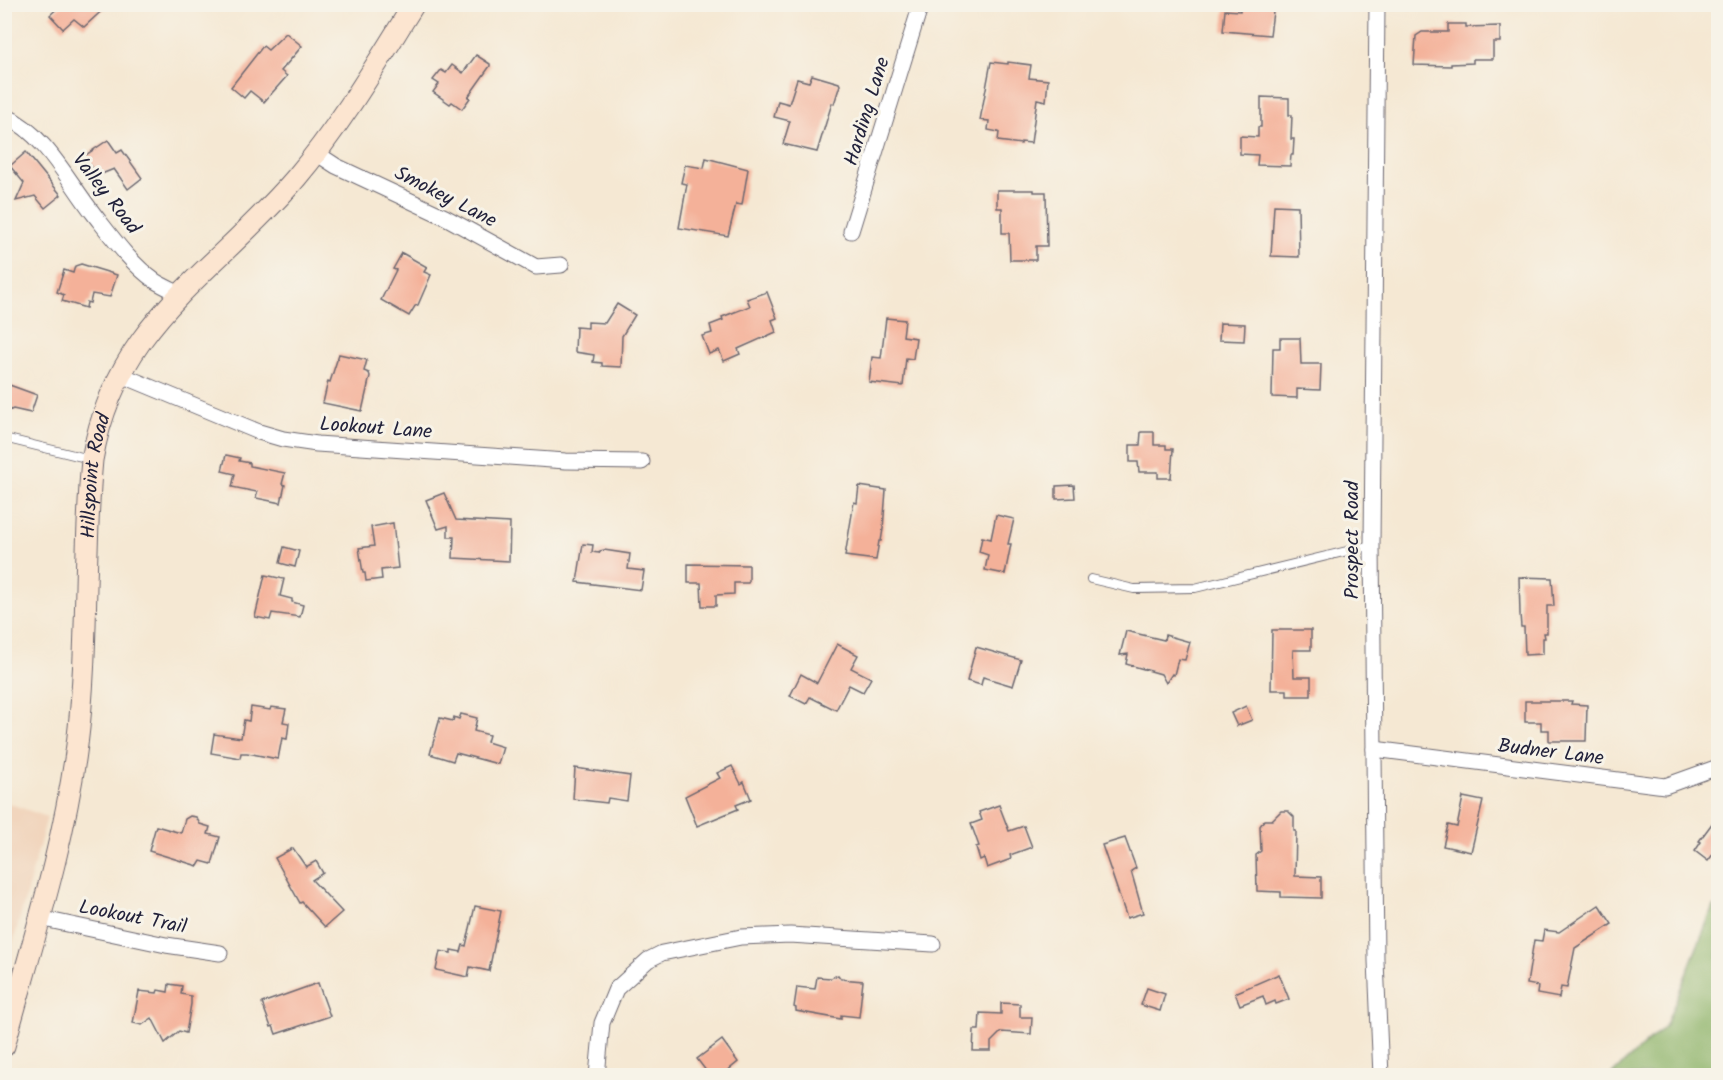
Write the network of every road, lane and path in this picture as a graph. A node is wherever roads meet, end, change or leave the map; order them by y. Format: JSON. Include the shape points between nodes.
{"nodes":[{"id":1,"x":414,"y":4,"type":"edge"},
{"id":2,"x":921,"y":4,"type":"edge"},
{"id":3,"x":1377,"y":4,"type":"edge"},
{"id":4,"x":4,"y":115,"type":"edge"},
{"id":5,"x":316,"y":153,"type":"junction"},
{"id":6,"x":851,"y":231,"type":"dead end"},
{"id":7,"x":561,"y":265,"type":"dead end"},
{"id":8,"x":180,"y":294,"type":"junction"},
{"id":9,"x":119,"y":374,"type":"junction"},
{"id":10,"x":4,"y":438,"type":"edge"},
{"id":11,"x":92,"y":460,"type":"junction"},
{"id":12,"x":642,"y":462,"type":"dead end"},
{"id":13,"x":1372,"y":545,"type":"junction"},
{"id":14,"x":1091,"y":579,"type":"dead end"},
{"id":15,"x":1374,"y":749,"type":"junction"},
{"id":16,"x":1719,"y":767,"type":"edge"},
{"id":17,"x":39,"y":918,"type":"junction"},
{"id":18,"x":933,"y":944,"type":"dead end"},
{"id":19,"x":220,"y":953,"type":"dead end"},
{"id":20,"x":4,"y":1046,"type":"edge"},
{"id":21,"x":597,"y":1076,"type":"edge"},
{"id":22,"x":1381,"y":1076,"type":"edge"}],
"edges":[{"from":1,"to":5,"type":"street","name":"Hillspoint Road"},
{"from":2,"to":6,"type":"street","name":"Harding Lane"},
{"from":3,"to":13,"type":"street","name":"Prospect Road"},
{"from":4,"to":8,"type":"street","name":"Valley Road","via":[[39,139],[141,268]]},
{"from":5,"to":7,"type":"street","name":"Smokey Lane","via":[[536,267]]},
{"from":5,"to":8,"type":"street","name":"Hillspoint Road","via":[[283,193]]},
{"from":8,"to":9,"type":"street","name":"Hillspoint Road","via":[[146,332]]},
{"from":9,"to":11,"type":"street","name":"Hillspoint Road","via":[[98,428]]},
{"from":9,"to":12,"type":"street","name":"Lookout Lane","via":[[282,439],[566,461]]},
{"from":10,"to":11,"type":"lane"},
{"from":11,"to":17,"type":"street","name":"Hillspoint Road","via":[[77,743],[66,809]]},
{"from":13,"to":14,"type":"lane","via":[[1195,588],[1134,589]]},
{"from":13,"to":15,"type":"street","name":"Prospect Road"},
{"from":15,"to":16,"type":"street","name":"Budner Lane","via":[[1665,786]]},
{"from":15,"to":22,"type":"street","name":"Prospect Road"},
{"from":17,"to":19,"type":"street","name":"Lookout Trail"},
{"from":17,"to":20,"type":"street","name":"Hillspoint Road"},
{"from":18,"to":21,"type":"street","via":[[789,935],[741,937],[662,953],[648,960],[616,989],[602,1023]]}]}
